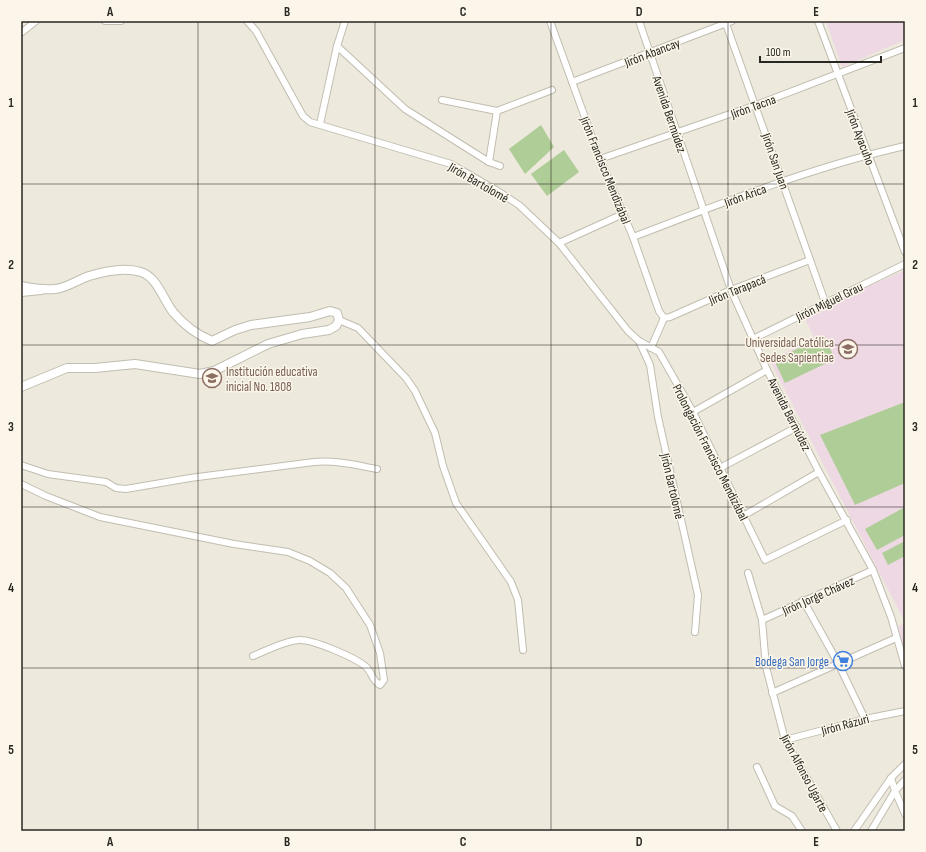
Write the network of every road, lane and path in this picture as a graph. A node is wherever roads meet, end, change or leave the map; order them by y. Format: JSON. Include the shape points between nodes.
{"nodes":[{"id":1,"x":36,"y":21,"type":"edge"},
{"id":2,"x":106,"y":21,"type":"edge"},
{"id":3,"x":121,"y":21,"type":"edge"},
{"id":4,"x":247,"y":21,"type":"edge"},
{"id":5,"x":345,"y":21,"type":"edge"},
{"id":6,"x":550,"y":21,"type":"edge"},
{"id":7,"x":639,"y":21,"type":"edge"},
{"id":8,"x":818,"y":21,"type":"edge"},
{"id":9,"x":728,"y":22,"type":"edge"},
{"id":10,"x":21,"y":33,"type":"edge"},
{"id":11,"x":337,"y":46,"type":"junction"},
{"id":12,"x":905,"y":48,"type":"edge"},
{"id":13,"x":649,"y":53,"type":"junction"},
{"id":14,"x":837,"y":75,"type":"junction"},
{"id":15,"x":572,"y":82,"type":"junction"},
{"id":16,"x":552,"y":90,"type":"dead end"},
{"id":17,"x":442,"y":100,"type":"dead end"},
{"id":18,"x":756,"y":105,"type":"junction"},
{"id":19,"x":497,"y":111,"type":"junction"},
{"id":20,"x":320,"y":124,"type":"junction"},
{"id":21,"x":678,"y":133,"type":"junction"},
{"id":22,"x":905,"y":146,"type":"edge"},
{"id":23,"x":867,"y":154,"type":"junction"},
{"id":24,"x":600,"y":159,"type":"junction"},
{"id":25,"x":489,"y":162,"type":"junction"},
{"id":26,"x":500,"y":166,"type":"dead end"},
{"id":27,"x":783,"y":181,"type":"junction"},
{"id":28,"x":704,"y":210,"type":"junction"},
{"id":29,"x":623,"y":214,"type":"junction"},
{"id":30,"x":633,"y":237,"type":"junction"},
{"id":31,"x":559,"y":243,"type":"junction"},
{"id":32,"x":905,"y":252,"type":"edge"},
{"id":33,"x":810,"y":260,"type":"junction"},
{"id":34,"x":905,"y":264,"type":"edge"},
{"id":35,"x":21,"y":286,"type":"edge"},
{"id":36,"x":54,"y":289,"type":"junction"},
{"id":37,"x":731,"y":290,"type":"junction"},
{"id":38,"x":21,"y":294,"type":"edge"},
{"id":39,"x":825,"y":302,"type":"junction"},
{"id":40,"x":664,"y":318,"type":"junction"},
{"id":41,"x":339,"y":320,"type":"junction"},
{"id":42,"x":753,"y":339,"type":"junction"},
{"id":43,"x":639,"y":341,"type":"junction"},
{"id":44,"x":651,"y":348,"type":"junction"},
{"id":45,"x":767,"y":370,"type":"junction"},
{"id":46,"x":21,"y":387,"type":"edge"},
{"id":47,"x":693,"y":412,"type":"junction"},
{"id":48,"x":797,"y":427,"type":"junction"},
{"id":49,"x":21,"y":465,"type":"edge"},
{"id":50,"x":720,"y":468,"type":"junction"},
{"id":51,"x":377,"y":469,"type":"dead end"},
{"id":52,"x":819,"y":472,"type":"junction"},
{"id":53,"x":21,"y":484,"type":"edge"},
{"id":54,"x":743,"y":516,"type":"junction"},
{"id":55,"x":847,"y":520,"type":"junction"},
{"id":56,"x":873,"y":570,"type":"junction"},
{"id":57,"x":748,"y":573,"type":"dead end"},
{"id":58,"x":803,"y":600,"type":"junction"},
{"id":59,"x":762,"y":620,"type":"junction"},
{"id":60,"x":695,"y":632,"type":"dead end"},
{"id":61,"x":896,"y":638,"type":"junction"},
{"id":62,"x":523,"y":650,"type":"dead end"},
{"id":63,"x":253,"y":656,"type":"dead end"},
{"id":64,"x":838,"y":663,"type":"junction"},
{"id":65,"x":905,"y":666,"type":"edge"},
{"id":66,"x":772,"y":693,"type":"junction"},
{"id":67,"x":905,"y":710,"type":"edge"},
{"id":68,"x":865,"y":719,"type":"junction"},
{"id":69,"x":785,"y":740,"type":"junction"},
{"id":70,"x":905,"y":764,"type":"edge"},
{"id":71,"x":757,"y":767,"type":"dead end"},
{"id":72,"x":891,"y":778,"type":"junction"},
{"id":73,"x":905,"y":780,"type":"edge"},
{"id":74,"x":895,"y":791,"type":"junction"},
{"id":75,"x":905,"y":814,"type":"edge"},
{"id":76,"x":835,"y":830,"type":"edge"},
{"id":77,"x":802,"y":831,"type":"edge"},
{"id":78,"x":854,"y":831,"type":"edge"},
{"id":79,"x":871,"y":831,"type":"edge"}],
"edges":[{"from":1,"to":10,"type":"street"},
{"from":2,"to":3,"type":"street"},
{"from":4,"to":20,"type":"street","name":"Jirón Bartolomé","via":[[256,31],[303,116],[310,122]]},
{"from":5,"to":11,"type":"street"},
{"from":6,"to":15,"type":"street","name":"Jirón Francisco Mendizábal"},
{"from":7,"to":13,"type":"street","name":"Avenida Bermúdez"},
{"from":8,"to":14,"type":"street","name":"Jirón Ayacuho"},
{"from":9,"to":13,"type":"street","name":"Jirón Abancay"},
{"from":9,"to":18,"type":"street","name":"Jirón San Juan"},
{"from":11,"to":20,"type":"street"},
{"from":11,"to":25,"type":"street","via":[[405,109]]},
{"from":12,"to":14,"type":"street","name":"Jirón Tacna"},
{"from":13,"to":15,"type":"street","name":"Jirón Abancay"},
{"from":13,"to":21,"type":"street","name":"Avenida Bermúdez"},
{"from":14,"to":18,"type":"street","name":"Jirón Tacna"},
{"from":14,"to":23,"type":"street","name":"Jirón Ayacuho"},
{"from":15,"to":24,"type":"street","name":"Jirón Francisco Mendizábal"},
{"from":16,"to":19,"type":"street"},
{"from":17,"to":19,"type":"street"},
{"from":18,"to":21,"type":"street","name":"Jirón Tacna"},
{"from":18,"to":27,"type":"street","name":"Jirón San Juan"},
{"from":19,"to":25,"type":"street"},
{"from":20,"to":31,"type":"street","name":"Jirón Bartolomé","via":[[451,164],[519,205]]},
{"from":21,"to":24,"type":"street","name":"Jirón Tacna"},
{"from":21,"to":28,"type":"street","name":"Avenida Bermúdez"},
{"from":22,"to":23,"type":"street","name":"Jirón Arica"},
{"from":23,"to":27,"type":"street","name":"Jirón Arica"},
{"from":23,"to":32,"type":"street","name":"Jirón Ayacuho"},
{"from":24,"to":29,"type":"street","name":"Jirón Francisco Mendizábal"},
{"from":25,"to":26,"type":"street"},
{"from":27,"to":28,"type":"street","name":"Jirón Arica"},
{"from":27,"to":33,"type":"street","name":"Jirón San Juan"},
{"from":28,"to":30,"type":"street","name":"Jirón Arica"},
{"from":28,"to":37,"type":"street","name":"Avenida Bermúdez"},
{"from":29,"to":30,"type":"street","name":"Jirón Francisco Mendizábal"},
{"from":29,"to":31,"type":"street"},
{"from":30,"to":40,"type":"street","name":"Jirón Francisco Mendizábal","via":[[659,311]]},
{"from":31,"to":43,"type":"street","name":"Jirón Bartolomé","via":[[628,331]]},
{"from":33,"to":37,"type":"street","name":"Jirón Tarapacá"},
{"from":33,"to":39,"type":"street","name":"Jirón San Juan"},
{"from":34,"to":39,"type":"street","name":"Jirón Miguel Grau"},
{"from":35,"to":36,"type":"street"},
{"from":36,"to":38,"type":"street"},
{"from":36,"to":41,"type":"street","via":[[89,276],[120,270],[141,272],[154,282],[187,326],[212,342],[251,325],[310,317],[330,311],[337,313]]},
{"from":37,"to":40,"type":"street","name":"Jirón Tarapacá"},
{"from":37,"to":42,"type":"street","name":"Avenida Bermúdez"},
{"from":39,"to":42,"type":"street","name":"Jirón Miguel Grau"},
{"from":40,"to":44,"type":"street"},
{"from":41,"to":46,"type":"street","via":[[336,326],[329,330],[302,334],[268,344],[214,371],[200,374],[135,364],[114,368],[67,368]]},
{"from":41,"to":62,"type":"street","via":[[358,328],[406,378],[415,391],[435,433],[456,503],[510,582],[518,600]]},
{"from":42,"to":45,"type":"street","name":"Avenida Bermúdez"},
{"from":43,"to":44,"type":"street","name":"Jirón Bartolomé"},
{"from":43,"to":60,"type":"street","name":"Jirón Bartolomé","via":[[650,365],[658,417],[698,596]]},
{"from":44,"to":47,"type":"street","name":"Prolongación Francisco Mendizábal","via":[[659,352]]},
{"from":45,"to":47,"type":"street"},
{"from":45,"to":48,"type":"street","name":"Avenida Bermúdez"},
{"from":47,"to":50,"type":"street","name":"Prolongación Francisco Mendizábal"},
{"from":48,"to":50,"type":"street"},
{"from":48,"to":52,"type":"street","name":"Avenida Bermúdez"},
{"from":49,"to":51,"type":"street","via":[[48,474],[106,482],[116,488],[126,489],[314,462],[329,461]]},
{"from":50,"to":54,"type":"street","name":"Prolongación Francisco Mendizábal"},
{"from":52,"to":54,"type":"street"},
{"from":52,"to":55,"type":"street","name":"Avenida Bermúdez"},
{"from":53,"to":63,"type":"street","via":[[100,517],[234,544],[288,552],[310,561],[330,573],[346,588],[370,625],[380,653],[384,680],[380,685],[374,682],[367,667],[348,655],[312,642],[300,640]]},
{"from":54,"to":55,"type":"street","name":"Prolongación Francisco Mendizábal","via":[[765,560]]},
{"from":55,"to":56,"type":"street","name":"Avenida Bermúdez"},
{"from":56,"to":58,"type":"street","name":"Jirón Jorge Chávez"},
{"from":56,"to":61,"type":"street","name":"Avenida Bermúdez"},
{"from":57,"to":59,"type":"street","name":"Jirón Alfonso Ugarte"},
{"from":58,"to":59,"type":"street","name":"Jirón Jorge Chávez"},
{"from":58,"to":64,"type":"street"},
{"from":59,"to":66,"type":"street","name":"Jirón Alfonso Ugarte","via":[[766,667]]},
{"from":61,"to":64,"type":"street"},
{"from":61,"to":65,"type":"street","name":"Avenida Bermúdez"},
{"from":64,"to":66,"type":"street"},
{"from":64,"to":68,"type":"street"},
{"from":66,"to":69,"type":"street","name":"Jirón Alfonso Ugarte"},
{"from":67,"to":68,"type":"street","name":"Jirón Rázuri"},
{"from":68,"to":69,"type":"street","name":"Jirón Rázuri"},
{"from":69,"to":76,"type":"street","name":"Jirón Alfonso Ugarte"},
{"from":70,"to":72,"type":"street"},
{"from":71,"to":77,"type":"street","via":[[775,806],[792,816]]},
{"from":72,"to":74,"type":"street"},
{"from":72,"to":78,"type":"street"},
{"from":73,"to":74,"type":"street"},
{"from":74,"to":75,"type":"street"},
{"from":74,"to":79,"type":"street"}]}
